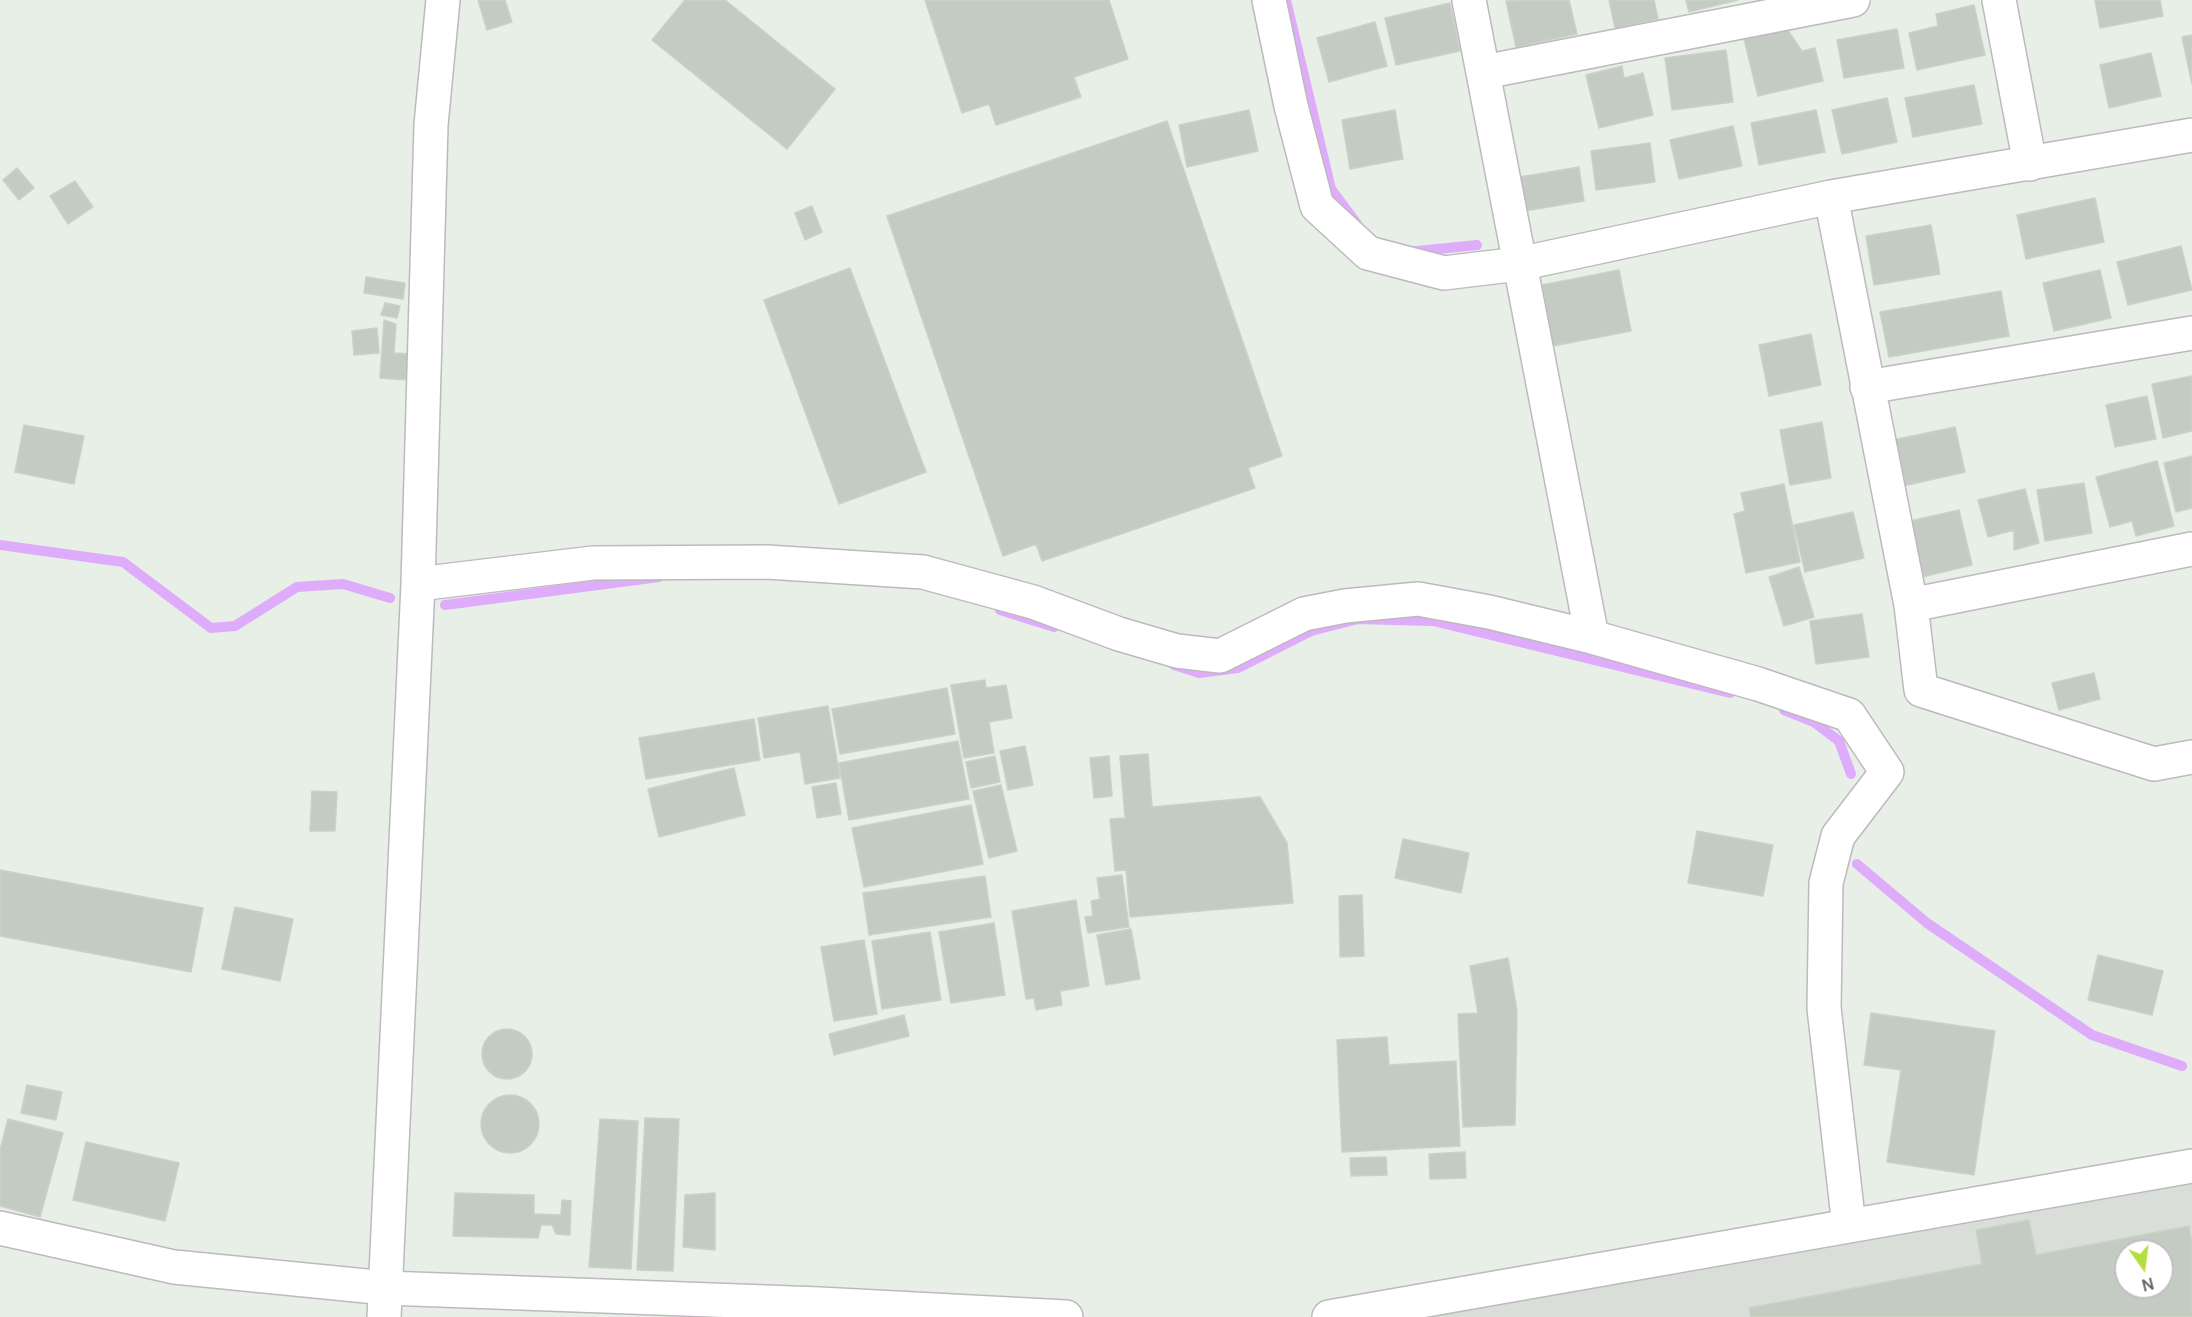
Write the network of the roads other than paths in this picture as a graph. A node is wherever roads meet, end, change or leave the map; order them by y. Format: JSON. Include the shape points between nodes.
{"nodes":[{"id":1,"x":443,"y":0,"type":"edge"},
{"id":2,"x":1269,"y":0,"type":"edge"},
{"id":3,"x":1469,"y":0,"type":"edge"},
{"id":4,"x":1853,"y":0,"type":"edge"},
{"id":5,"x":1999,"y":0,"type":"edge"},
{"id":6,"x":1484,"y":72,"type":"junction"},
{"id":7,"x":2192,"y":135,"type":"edge"},
{"id":8,"x":2030,"y":164,"type":"junction"},
{"id":9,"x":1831,"y":197,"type":"junction"},
{"id":10,"x":1519,"y":264,"type":"junction"},
{"id":11,"x":2192,"y":333,"type":"edge"},
{"id":12,"x":1867,"y":387,"type":"junction"},
{"id":13,"x":2192,"y":549,"type":"edge"},
{"id":14,"x":418,"y":584,"type":"junction"},
{"id":15,"x":1911,"y":605,"type":"junction"},
{"id":16,"x":1592,"y":637,"type":"junction"},
{"id":17,"x":2192,"y":757,"type":"edge"},
{"id":18,"x":2192,"y":1166,"type":"edge"},
{"id":19,"x":1849,"y":1226,"type":"junction"},
{"id":20,"x":0,"y":1228,"type":"edge"},
{"id":21,"x":385,"y":1302,"type":"edge"},
{"id":22,"x":1066,"y":1317,"type":"edge"},
{"id":23,"x":1329,"y":1317,"type":"edge"}],
"edges":[{"from":1,"to":14,"type":"street","via":[[431,125]]},
{"from":2,"to":10,"type":"street","via":[[1317,206],[1368,253],[1406,265],[1444,273]]},
{"from":3,"to":6,"type":"street"},
{"from":4,"to":6,"type":"street"},
{"from":5,"to":8,"type":"street"},
{"from":6,"to":10,"type":"street"},
{"from":7,"to":8,"type":"street"},
{"from":8,"to":9,"type":"street"},
{"from":9,"to":10,"type":"street"},
{"from":9,"to":12,"type":"street"},
{"from":10,"to":16,"type":"street"},
{"from":11,"to":12,"type":"street"},
{"from":12,"to":15,"type":"street"},
{"from":13,"to":15,"type":"street"},
{"from":14,"to":16,"type":"street","via":[[593,563],[767,562],[923,572],[1033,602],[1177,651],[1220,656],[1304,614],[1418,598]]},
{"from":14,"to":21,"type":"street"},
{"from":15,"to":17,"type":"street","via":[[1921,690],[2154,764]]},
{"from":16,"to":19,"type":"street","via":[[1758,684],[1850,715],[1887,772],[1838,836],[1826,883],[1824,1008]]},
{"from":18,"to":19,"type":"street"},
{"from":19,"to":23,"type":"street"},
{"from":20,"to":21,"type":"street","via":[[174,1267]]},
{"from":21,"to":22,"type":"street","via":[[820,1304]]}]}
